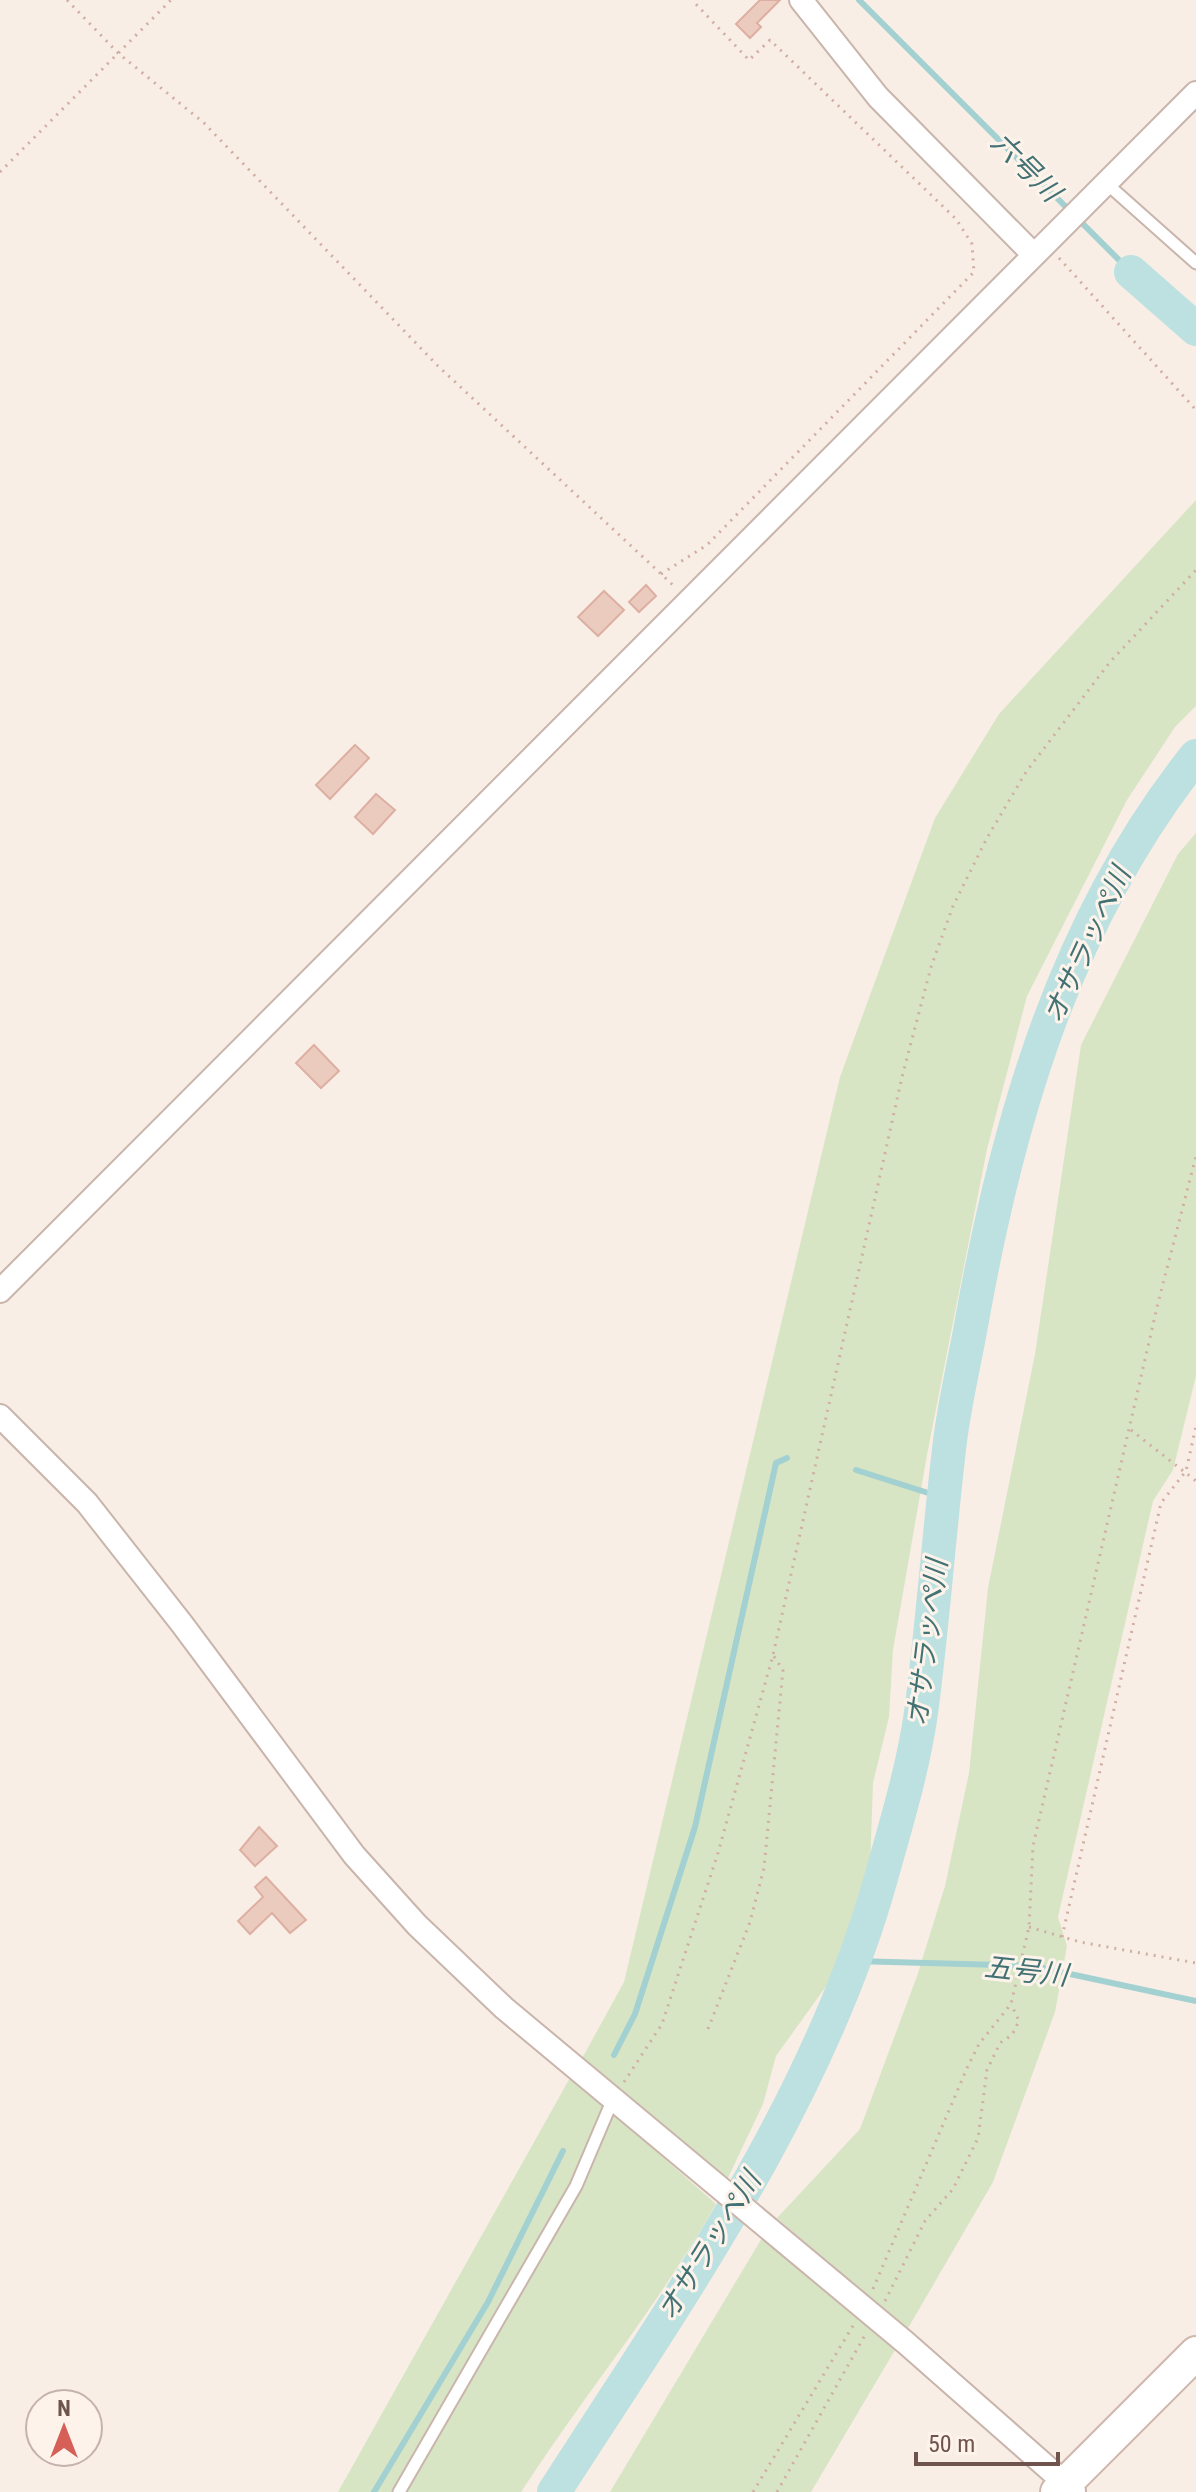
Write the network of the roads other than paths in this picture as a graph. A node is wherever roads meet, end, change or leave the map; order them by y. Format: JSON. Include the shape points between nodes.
{"nodes":[{"id":1,"x":801,"y":0,"type":"edge"},
{"id":2,"x":1196,"y":93,"type":"edge"},
{"id":3,"x":1099,"y":190,"type":"junction"},
{"id":4,"x":1040,"y":249,"type":"junction"},
{"id":5,"x":1196,"y":263,"type":"edge"},
{"id":6,"x":0,"y":1291,"type":"edge"},
{"id":7,"x":0,"y":1416,"type":"edge"},
{"id":8,"x":613,"y":2099,"type":"junction"},
{"id":9,"x":1196,"y":2353,"type":"edge"},
{"id":10,"x":1066,"y":2489,"type":"edge"},
{"id":11,"x":399,"y":2492,"type":"edge"}],
"edges":[{"from":1,"to":4,"type":"street","via":[[878,97]]},
{"from":2,"to":3,"type":"street"},
{"from":3,"to":4,"type":"street"},
{"from":3,"to":5,"type":"lane"},
{"from":4,"to":6,"type":"street"},
{"from":7,"to":8,"type":"street","via":[[87,1503],[385,1890],[504,2008]]},
{"from":8,"to":10,"type":"street","via":[[865,2310]]},
{"from":8,"to":11,"type":"lane","via":[[576,2186]]},
{"from":9,"to":10,"type":"street"}]}
